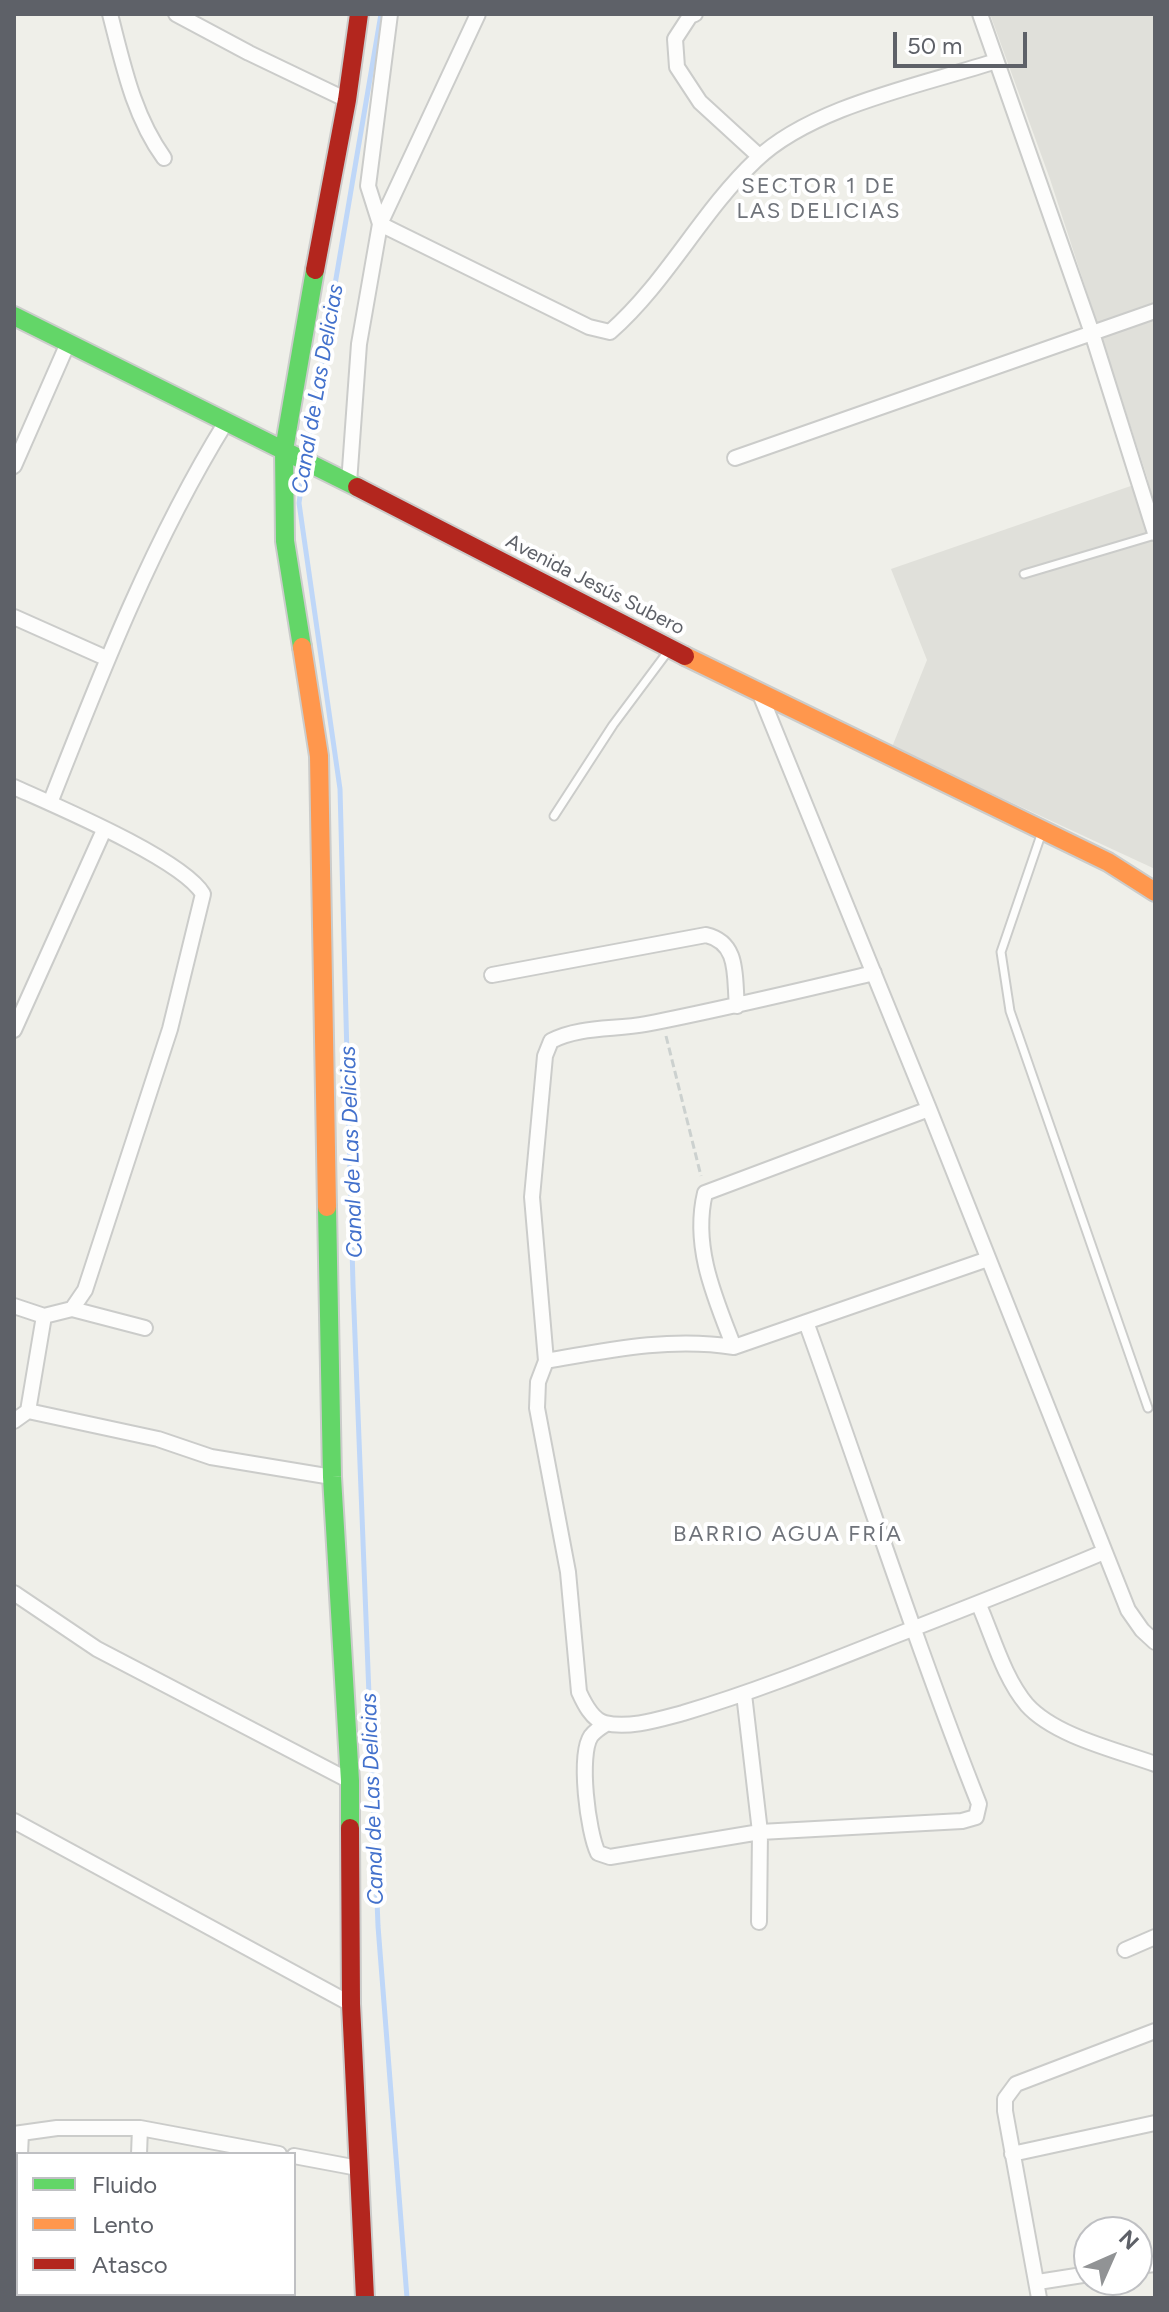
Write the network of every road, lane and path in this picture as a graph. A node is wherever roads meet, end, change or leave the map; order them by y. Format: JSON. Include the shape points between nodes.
{"nodes":[{"id":1,"x":110,"y":14,"type":"edge"},
{"id":2,"x":176,"y":14,"type":"edge"},
{"id":3,"x":359,"y":14,"type":"edge"},
{"id":4,"x":390,"y":14,"type":"edge"},
{"id":5,"x":478,"y":14,"type":"edge"},
{"id":6,"x":695,"y":14,"type":"edge"},
{"id":7,"x":980,"y":14,"type":"edge"},
{"id":8,"x":996,"y":61,"type":"junction"},
{"id":9,"x":347,"y":100,"type":"junction"},
{"id":10,"x":759,"y":156,"type":"junction"},
{"id":11,"x":164,"y":158,"type":"dead end"},
{"id":12,"x":380,"y":224,"type":"junction"},
{"id":13,"x":1155,"y":311,"type":"edge"},
{"id":14,"x":14,"y":316,"type":"edge"},
{"id":15,"x":1092,"y":333,"type":"junction"},
{"id":16,"x":68,"y":343,"type":"junction"},
{"id":17,"x":226,"y":422,"type":"junction"},
{"id":18,"x":289,"y":453,"type":"junction"},
{"id":19,"x":735,"y":458,"type":"dead end"},
{"id":20,"x":14,"y":466,"type":"edge"},
{"id":21,"x":349,"y":483,"type":"junction"},
{"id":22,"x":1155,"y":534,"type":"edge"},
{"id":23,"x":1024,"y":574,"type":"dead end"},
{"id":24,"x":14,"y":617,"type":"edge"},
{"id":25,"x":671,"y":648,"type":"junction"},
{"id":26,"x":106,"y":658,"type":"junction"},
{"id":27,"x":760,"y":694,"type":"junction"},
{"id":28,"x":14,"y":787,"type":"edge"},
{"id":29,"x":50,"y":803,"type":"junction"},
{"id":30,"x":554,"y":816,"type":"dead end"},
{"id":31,"x":104,"y":830,"type":"junction"},
{"id":32,"x":1043,"y":830,"type":"junction"},
{"id":33,"x":1108,"y":862,"type":"junction"},
{"id":34,"x":1155,"y":883,"type":"edge"},
{"id":35,"x":1155,"y":892,"type":"edge"},
{"id":36,"x":874,"y":973,"type":"junction"},
{"id":37,"x":492,"y":975,"type":"dead end"},
{"id":38,"x":737,"y":1006,"type":"junction"},
{"id":39,"x":662,"y":1021,"type":"junction"},
{"id":40,"x":14,"y":1030,"type":"edge"},
{"id":41,"x":929,"y":1109,"type":"junction"},
{"id":42,"x":705,"y":1193,"type":"junction"},
{"id":43,"x":988,"y":1259,"type":"junction"},
{"id":44,"x":14,"y":1306,"type":"edge"},
{"id":45,"x":72,"y":1309,"type":"junction"},
{"id":46,"x":44,"y":1316,"type":"junction"},
{"id":47,"x":806,"y":1322,"type":"junction"},
{"id":48,"x":145,"y":1328,"type":"dead end"},
{"id":49,"x":734,"y":1347,"type":"junction"},
{"id":50,"x":546,"y":1361,"type":"junction"},
{"id":51,"x":1148,"y":1408,"type":"dead end"},
{"id":52,"x":28,"y":1411,"type":"junction"},
{"id":53,"x":14,"y":1421,"type":"edge"},
{"id":54,"x":332,"y":1477,"type":"junction"},
{"id":55,"x":1104,"y":1552,"type":"junction"},
{"id":56,"x":14,"y":1593,"type":"edge"},
{"id":57,"x":979,"y":1605,"type":"junction"},
{"id":58,"x":913,"y":1629,"type":"junction"},
{"id":59,"x":1154,"y":1639,"type":"edge"},
{"id":60,"x":744,"y":1694,"type":"junction"},
{"id":61,"x":606,"y":1724,"type":"junction"},
{"id":62,"x":1155,"y":1764,"type":"edge"},
{"id":63,"x":350,"y":1781,"type":"junction"},
{"id":64,"x":14,"y":1821,"type":"edge"},
{"id":65,"x":760,"y":1832,"type":"junction"},
{"id":66,"x":759,"y":1922,"type":"dead end"},
{"id":67,"x":1155,"y":1937,"type":"edge"},
{"id":68,"x":1125,"y":1950,"type":"dead end"},
{"id":69,"x":351,"y":2004,"type":"junction"},
{"id":70,"x":1155,"y":2031,"type":"edge"},
{"id":71,"x":1155,"y":2123,"type":"edge"},
{"id":72,"x":140,"y":2128,"type":"junction"},
{"id":73,"x":18,"y":2133,"type":"edge"},
{"id":74,"x":139,"y":2152,"type":"edge"},
{"id":75,"x":268,"y":2152,"type":"edge"},
{"id":76,"x":1012,"y":2154,"type":"junction"},
{"id":77,"x":296,"y":2156,"type":"edge"},
{"id":78,"x":358,"y":2168,"type":"junction"},
{"id":79,"x":16,"y":2230,"type":"edge"},
{"id":80,"x":14,"y":2268,"type":"edge"},
{"id":81,"x":1073,"y":2277,"type":"edge"},
{"id":82,"x":1038,"y":2282,"type":"junction"},
{"id":83,"x":365,"y":2298,"type":"edge"},
{"id":84,"x":1039,"y":2298,"type":"edge"}],
"edges":[{"from":1,"to":11,"type":"street","via":[[134,104]]},
{"from":2,"to":9,"type":"street"},
{"from":3,"to":9,"type":"street"},
{"from":4,"to":12,"type":"street","via":[[368,186]]},
{"from":5,"to":12,"type":"street"},
{"from":6,"to":10,"type":"street","via":[[675,39],[677,67],[700,102]]},
{"from":7,"to":8,"type":"street"},
{"from":8,"to":10,"type":"street","via":[[820,118]]},
{"from":8,"to":15,"type":"street"},
{"from":9,"to":18,"type":"street","via":[[298,359]]},
{"from":10,"to":12,"type":"street","via":[[610,332],[589,327]]},
{"from":12,"to":21,"type":"street","via":[[359,344]]},
{"from":13,"to":15,"type":"street"},
{"from":14,"to":16,"type":"street","name":"Avenida Jesús Subero"},
{"from":15,"to":19,"type":"street"},
{"from":15,"to":22,"type":"street"},
{"from":16,"to":17,"type":"street","name":"Avenida Jesús Subero"},
{"from":16,"to":20,"type":"street"},
{"from":17,"to":18,"type":"street","name":"Avenida Jesús Subero"},
{"from":17,"to":26,"type":"street","via":[[197,469]]},
{"from":18,"to":21,"type":"street","name":"Avenida Jesús Subero"},
{"from":18,"to":54,"type":"street","via":[[285,541],[319,756]]},
{"from":21,"to":25,"type":"street","name":"Avenida Jesús Subero"},
{"from":22,"to":23,"type":"lane"},
{"from":24,"to":26,"type":"street"},
{"from":25,"to":27,"type":"street","name":"Avenida Jesús Subero"},
{"from":25,"to":30,"type":"lane"},
{"from":26,"to":29,"type":"street"},
{"from":27,"to":32,"type":"street","name":"Avenida Jesús Subero"},
{"from":27,"to":36,"type":"street"},
{"from":28,"to":29,"type":"street"},
{"from":29,"to":31,"type":"street"},
{"from":31,"to":40,"type":"street"},
{"from":31,"to":45,"type":"street","via":[[187,875],[203,894],[203,903],[137,1132],[85,1290]]},
{"from":32,"to":33,"type":"street","name":"Avenida Jesús Subero"},
{"from":32,"to":51,"type":"lane","via":[[1001,952],[1010,1011]]},
{"from":33,"to":34,"type":"street"},
{"from":33,"to":35,"type":"street","name":"Avenida Jesús Subero"},
{"from":36,"to":38,"type":"street"},
{"from":36,"to":41,"type":"street"},
{"from":37,"to":38,"type":"street","via":[[706,935],[719,938],[732,954]]},
{"from":38,"to":39,"type":"street"},
{"from":39,"to":42,"type":"path"},
{"from":39,"to":50,"type":"street","via":[[567,1032],[548,1049],[532,1197]]},
{"from":41,"to":42,"type":"street"},
{"from":41,"to":43,"type":"street"},
{"from":42,"to":49,"type":"street","via":[[702,1245],[710,1284]]},
{"from":43,"to":47,"type":"street"},
{"from":43,"to":55,"type":"street"},
{"from":44,"to":46,"type":"street"},
{"from":45,"to":46,"type":"street"},
{"from":45,"to":48,"type":"street"},
{"from":46,"to":52,"type":"street"},
{"from":47,"to":49,"type":"street"},
{"from":47,"to":58,"type":"street"},
{"from":49,"to":50,"type":"street","via":[[656,1343]]},
{"from":50,"to":61,"type":"street","via":[[537,1408],[562,1527],[579,1692]]},
{"from":52,"to":53,"type":"street"},
{"from":52,"to":54,"type":"street","via":[[158,1439],[211,1457]]},
{"from":54,"to":63,"type":"street"},
{"from":55,"to":57,"type":"street"},
{"from":55,"to":59,"type":"street","via":[[1128,1610]]},
{"from":56,"to":63,"type":"street","via":[[97,1649]]},
{"from":57,"to":58,"type":"street"},
{"from":57,"to":62,"type":"street","via":[[1010,1678],[1036,1713],[1069,1733]]},
{"from":58,"to":60,"type":"street"},
{"from":58,"to":65,"type":"street","via":[[979,1804],[976,1817]]},
{"from":60,"to":61,"type":"street","via":[[666,1717]]},
{"from":60,"to":65,"type":"street"},
{"from":61,"to":65,"type":"street","via":[[591,1737],[585,1752],[598,1853],[610,1857]]},
{"from":63,"to":69,"type":"street"},
{"from":64,"to":69,"type":"street"},
{"from":65,"to":66,"type":"street"},
{"from":67,"to":68,"type":"street"},
{"from":69,"to":78,"type":"street"},
{"from":70,"to":76,"type":"street","via":[[1016,2084],[1005,2099]]},
{"from":71,"to":76,"type":"street"},
{"from":72,"to":73,"type":"street"},
{"from":72,"to":74,"type":"street"},
{"from":72,"to":75,"type":"street"},
{"from":76,"to":82,"type":"street"},
{"from":77,"to":78,"type":"street"},
{"from":78,"to":83,"type":"street"},
{"from":79,"to":80,"type":"street"},
{"from":81,"to":82,"type":"street"},
{"from":82,"to":84,"type":"street"}]}
